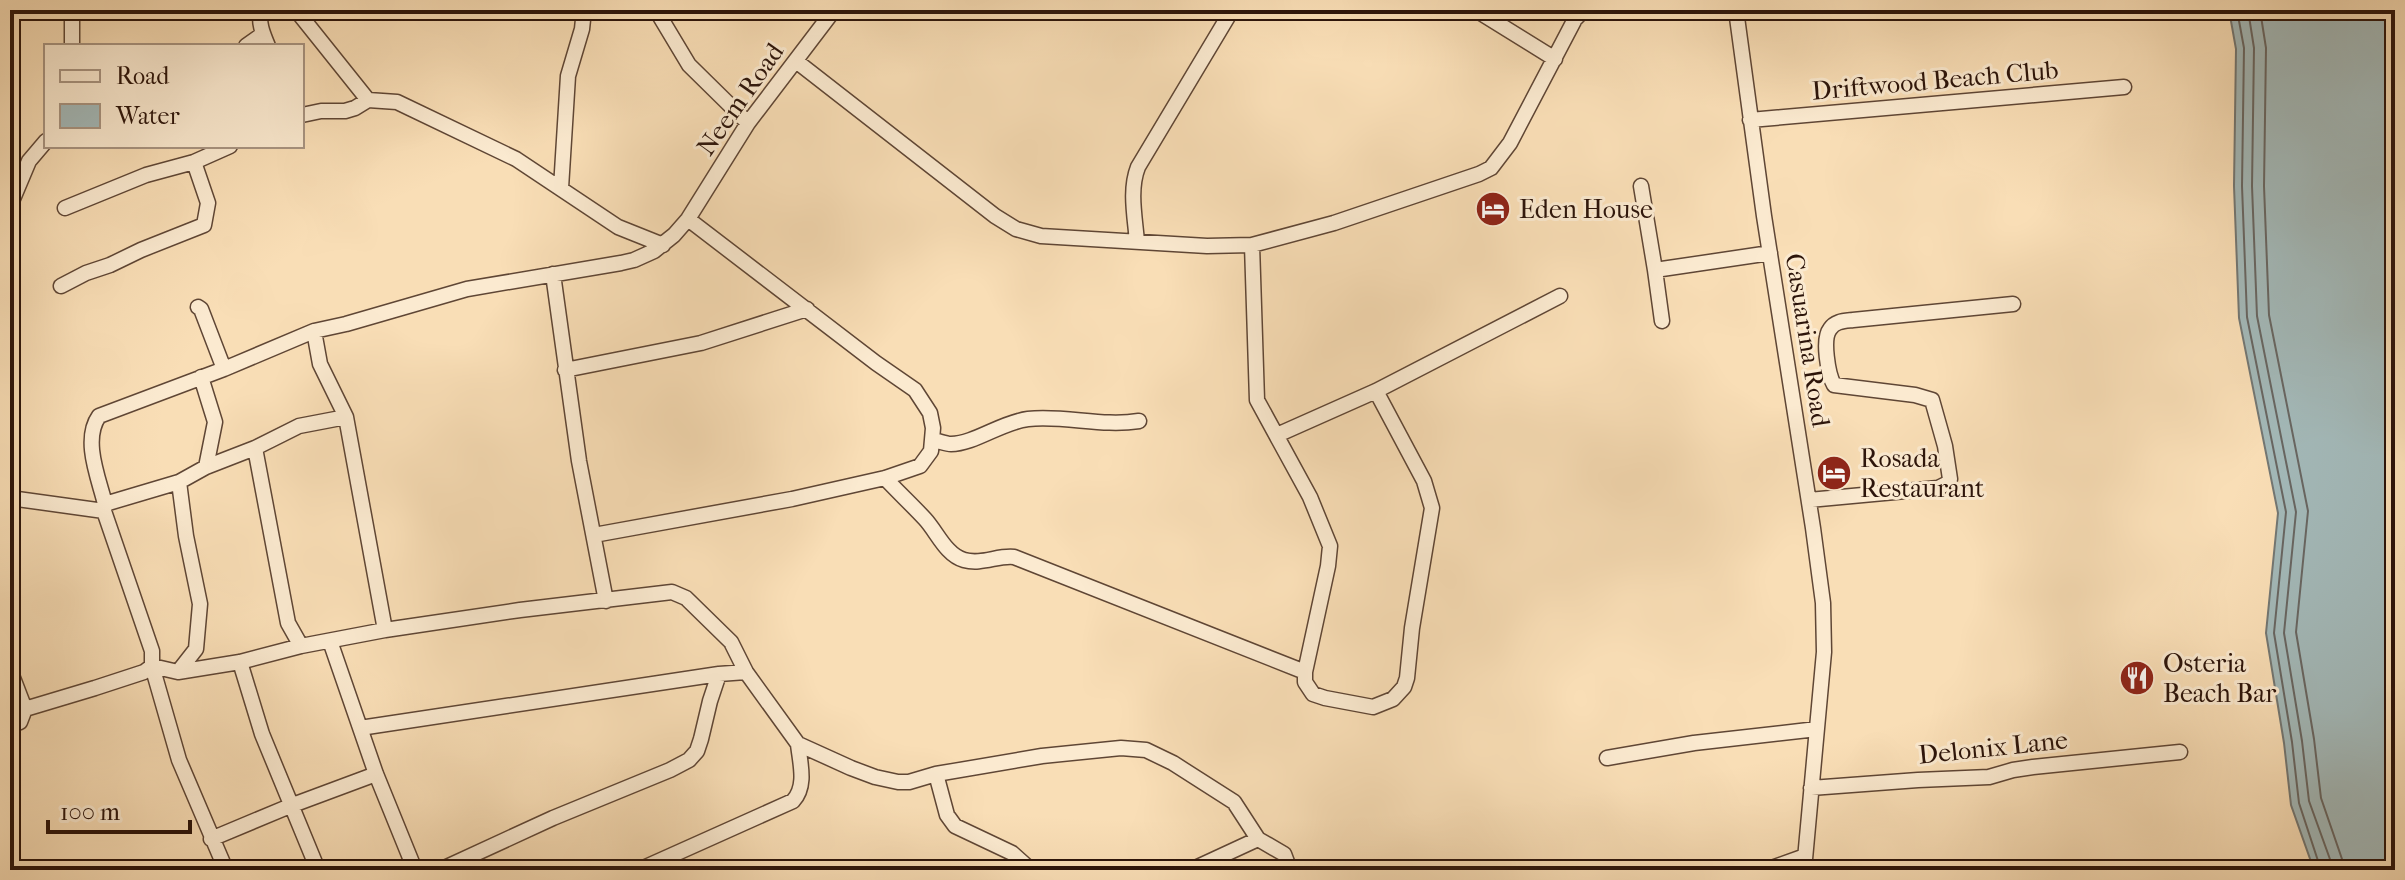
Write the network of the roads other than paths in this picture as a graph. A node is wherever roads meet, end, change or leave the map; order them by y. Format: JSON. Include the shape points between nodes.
{"nodes":[{"id":1,"x":72,"y":10,"type":"edge"},
{"id":2,"x":261,"y":10,"type":"edge"},
{"id":3,"x":296,"y":10,"type":"edge"},
{"id":4,"x":584,"y":10,"type":"edge"},
{"id":5,"x":656,"y":10,"type":"edge"},
{"id":6,"x":834,"y":10,"type":"edge"},
{"id":7,"x":1232,"y":10,"type":"edge"},
{"id":8,"x":1476,"y":10,"type":"edge"},
{"id":9,"x":1584,"y":10,"type":"edge"},
{"id":10,"x":1736,"y":10,"type":"edge"},
{"id":11,"x":266,"y":40,"type":"edge"},
{"id":12,"x":72,"y":44,"type":"edge"},
{"id":13,"x":1555,"y":59,"type":"junction"},
{"id":14,"x":796,"y":61,"type":"junction"},
{"id":15,"x":2124,"y":87,"type":"dead end"},
{"id":16,"x":368,"y":100,"type":"junction"},
{"id":17,"x":304,"y":111,"type":"edge"},
{"id":18,"x":1750,"y":120,"type":"junction"},
{"id":19,"x":748,"y":123,"type":"junction"},
{"id":20,"x":44,"y":143,"type":"edge"},
{"id":21,"x":226,"y":148,"type":"edge"},
{"id":22,"x":194,"y":162,"type":"junction"},
{"id":23,"x":1641,"y":186,"type":"dead end"},
{"id":24,"x":561,"y":188,"type":"junction"},
{"id":25,"x":10,"y":206,"type":"edge"},
{"id":26,"x":65,"y":208,"type":"dead end"},
{"id":27,"x":688,"y":219,"type":"junction"},
{"id":28,"x":1137,"y":242,"type":"junction"},
{"id":29,"x":663,"y":245,"type":"junction"},
{"id":30,"x":1252,"y":245,"type":"junction"},
{"id":31,"x":1770,"y":253,"type":"junction"},
{"id":32,"x":1655,"y":270,"type":"junction"},
{"id":33,"x":553,"y":274,"type":"junction"},
{"id":34,"x":61,"y":286,"type":"dead end"},
{"id":35,"x":1560,"y":296,"type":"dead end"},
{"id":36,"x":2013,"y":304,"type":"dead end"},
{"id":37,"x":198,"y":307,"type":"dead end"},
{"id":38,"x":807,"y":309,"type":"junction"},
{"id":39,"x":1662,"y":321,"type":"dead end"},
{"id":40,"x":314,"y":331,"type":"junction"},
{"id":41,"x":224,"y":369,"type":"junction"},
{"id":42,"x":565,"y":370,"type":"junction"},
{"id":43,"x":201,"y":377,"type":"junction"},
{"id":44,"x":1376,"y":391,"type":"junction"},
{"id":45,"x":346,"y":417,"type":"junction"},
{"id":46,"x":1139,"y":421,"type":"dead end"},
{"id":47,"x":1277,"y":435,"type":"junction"},
{"id":48,"x":933,"y":440,"type":"junction"},
{"id":49,"x":255,"y":448,"type":"junction"},
{"id":50,"x":206,"y":467,"type":"junction"},
{"id":51,"x":885,"y":478,"type":"junction"},
{"id":52,"x":179,"y":482,"type":"junction"},
{"id":53,"x":10,"y":498,"type":"edge"},
{"id":54,"x":1809,"y":500,"type":"junction"},
{"id":55,"x":105,"y":508,"type":"junction"},
{"id":56,"x":594,"y":535,"type":"junction"},
{"id":57,"x":606,"y":601,"type":"junction"},
{"id":58,"x":385,"y":630,"type":"junction"},
{"id":59,"x":330,"y":641,"type":"junction"},
{"id":60,"x":301,"y":646,"type":"junction"},
{"id":61,"x":240,"y":662,"type":"junction"},
{"id":62,"x":152,"y":666,"type":"junction"},
{"id":63,"x":10,"y":670,"type":"edge"},
{"id":64,"x":178,"y":672,"type":"junction"},
{"id":65,"x":746,"y":672,"type":"junction"},
{"id":66,"x":1305,"y":672,"type":"junction"},
{"id":67,"x":719,"y":674,"type":"junction"},
{"id":68,"x":25,"y":709,"type":"junction"},
{"id":69,"x":10,"y":725,"type":"edge"},
{"id":70,"x":360,"y":728,"type":"junction"},
{"id":71,"x":1817,"y":729,"type":"junction"},
{"id":72,"x":798,"y":744,"type":"junction"},
{"id":73,"x":2180,"y":752,"type":"dead end"},
{"id":74,"x":1607,"y":758,"type":"dead end"},
{"id":75,"x":376,"y":774,"type":"junction"},
{"id":76,"x":936,"y":774,"type":"junction"},
{"id":77,"x":1811,"y":788,"type":"junction"},
{"id":78,"x":290,"y":806,"type":"junction"},
{"id":79,"x":211,"y":839,"type":"junction"},
{"id":80,"x":1258,"y":839,"type":"junction"},
{"id":81,"x":1805,"y":863,"type":"edge"},
{"id":82,"x":226,"y":870,"type":"edge"},
{"id":83,"x":318,"y":870,"type":"edge"},
{"id":84,"x":415,"y":870,"type":"edge"},
{"id":85,"x":440,"y":870,"type":"edge"},
{"id":86,"x":639,"y":870,"type":"edge"},
{"id":87,"x":1031,"y":870,"type":"edge"},
{"id":88,"x":1191,"y":870,"type":"edge"},
{"id":89,"x":1290,"y":870,"type":"edge"},
{"id":90,"x":1766,"y":870,"type":"edge"}],
"edges":[{"from":1,"to":12,"type":"street"},
{"from":2,"to":11,"type":"street"},
{"from":3,"to":16,"type":"street"},
{"from":4,"to":24,"type":"street","via":[[568,76]]},
{"from":5,"to":19,"type":"street","via":[[689,65]]},
{"from":6,"to":14,"type":"street","name":"Neem Road"},
{"from":7,"to":28,"type":"street","via":[[1133,178]]},
{"from":8,"to":13,"type":"street"},
{"from":9,"to":13,"type":"street"},
{"from":10,"to":18,"type":"street","name":"Casuarina Road"},
{"from":13,"to":30,"type":"street","via":[[1491,168],[1334,223]]},
{"from":14,"to":19,"type":"street","name":"Neem Road"},
{"from":14,"to":28,"type":"street","via":[[1006,224],[1041,236]]},
{"from":15,"to":18,"type":"street","name":"Driftwood Beach Club"},
{"from":16,"to":17,"type":"street","via":[[345,111]]},
{"from":16,"to":24,"type":"street","via":[[397,102],[466,133]]},
{"from":18,"to":31,"type":"street","name":"Casuarina Road"},
{"from":19,"to":27,"type":"street","name":"Neem Road"},
{"from":20,"to":25,"type":"street","via":[[29,161]]},
{"from":21,"to":22,"type":"street"},
{"from":22,"to":26,"type":"street"},
{"from":22,"to":34,"type":"street","via":[[208,203],[204,225]]},
{"from":23,"to":32,"type":"street"},
{"from":24,"to":29,"type":"street","via":[[618,227]]},
{"from":27,"to":29,"type":"street","name":"Neem Road"},
{"from":27,"to":38,"type":"street"},
{"from":28,"to":30,"type":"street"},
{"from":29,"to":33,"type":"street","via":[[634,260]]},
{"from":30,"to":47,"type":"street","via":[[1256,395]]},
{"from":31,"to":32,"type":"street"},
{"from":31,"to":54,"type":"street","name":"Casuarina Road"},
{"from":32,"to":39,"type":"street"},
{"from":33,"to":40,"type":"street","via":[[467,289]]},
{"from":33,"to":42,"type":"street"},
{"from":35,"to":44,"type":"street"},
{"from":36,"to":54,"type":"street","via":[[1839,321],[1828,330],[1834,385],[1932,400],[1951,472],[1948,483],[1938,488]]},
{"from":37,"to":41,"type":"street"},
{"from":38,"to":42,"type":"street","via":[[701,343]]},
{"from":38,"to":48,"type":"street","via":[[915,390],[930,413]]},
{"from":40,"to":41,"type":"street"},
{"from":40,"to":45,"type":"street","via":[[320,364]]},
{"from":41,"to":43,"type":"street"},
{"from":42,"to":56,"type":"street"},
{"from":43,"to":50,"type":"street","via":[[215,422]]},
{"from":43,"to":55,"type":"street","via":[[107,411],[95,421],[92,448]]},
{"from":44,"to":47,"type":"street"},
{"from":44,"to":66,"type":"street","via":[[1424,481],[1432,508],[1407,678],[1393,699],[1373,707],[1313,694]]},
{"from":45,"to":49,"type":"street","via":[[299,426]]},
{"from":45,"to":58,"type":"street"},
{"from":46,"to":48,"type":"street","via":[[1027,419],[952,444]]},
{"from":47,"to":66,"type":"street","via":[[1330,546]]},
{"from":48,"to":51,"type":"street","via":[[920,466]]},
{"from":49,"to":50,"type":"street"},
{"from":49,"to":60,"type":"street","via":[[288,623]]},
{"from":50,"to":52,"type":"street"},
{"from":51,"to":56,"type":"street"},
{"from":51,"to":66,"type":"street","via":[[952,554],[964,560],[1014,557]]},
{"from":52,"to":55,"type":"street"},
{"from":52,"to":64,"type":"street","via":[[200,611],[196,649]]},
{"from":53,"to":55,"type":"street"},
{"from":54,"to":71,"type":"street","name":"Casuarina Road","via":[[1823,603]]},
{"from":55,"to":62,"type":"street","via":[[152,651]]},
{"from":56,"to":57,"type":"street"},
{"from":57,"to":58,"type":"street"},
{"from":57,"to":65,"type":"street","via":[[679,594],[731,642]]},
{"from":58,"to":59,"type":"street"},
{"from":59,"to":60,"type":"street"},
{"from":59,"to":70,"type":"street"},
{"from":60,"to":61,"type":"street"},
{"from":61,"to":64,"type":"street"},
{"from":61,"to":78,"type":"street"},
{"from":62,"to":64,"type":"street"},
{"from":62,"to":68,"type":"street"},
{"from":62,"to":79,"type":"street","via":[[179,760]]},
{"from":63,"to":68,"type":"street"},
{"from":65,"to":67,"type":"street"},
{"from":65,"to":72,"type":"street"},
{"from":67,"to":70,"type":"street"},
{"from":67,"to":85,"type":"street","via":[[697,751],[689,760]]},
{"from":68,"to":69,"type":"street","via":[[20,722]]},
{"from":70,"to":75,"type":"street"},
{"from":71,"to":74,"type":"street"},
{"from":71,"to":77,"type":"street","name":"Casuarina Road"},
{"from":72,"to":76,"type":"street","via":[[875,777],[909,782]]},
{"from":72,"to":86,"type":"street","via":[[802,778],[793,801]]},
{"from":73,"to":77,"type":"street","name":"Delonix Lane","via":[[2033,767],[1989,777]]},
{"from":75,"to":78,"type":"street"},
{"from":75,"to":84,"type":"street"},
{"from":76,"to":80,"type":"street","via":[[1042,756],[1146,750],[1234,802]]},
{"from":76,"to":87,"type":"street","via":[[955,826],[1012,853]]},
{"from":77,"to":81,"type":"street","name":"Casuarina Road"},
{"from":78,"to":79,"type":"street"},
{"from":78,"to":83,"type":"street"},
{"from":79,"to":82,"type":"street"},
{"from":80,"to":88,"type":"street"},
{"from":80,"to":89,"type":"street","via":[[1284,854]]},
{"from":81,"to":90,"type":"street"}]}
